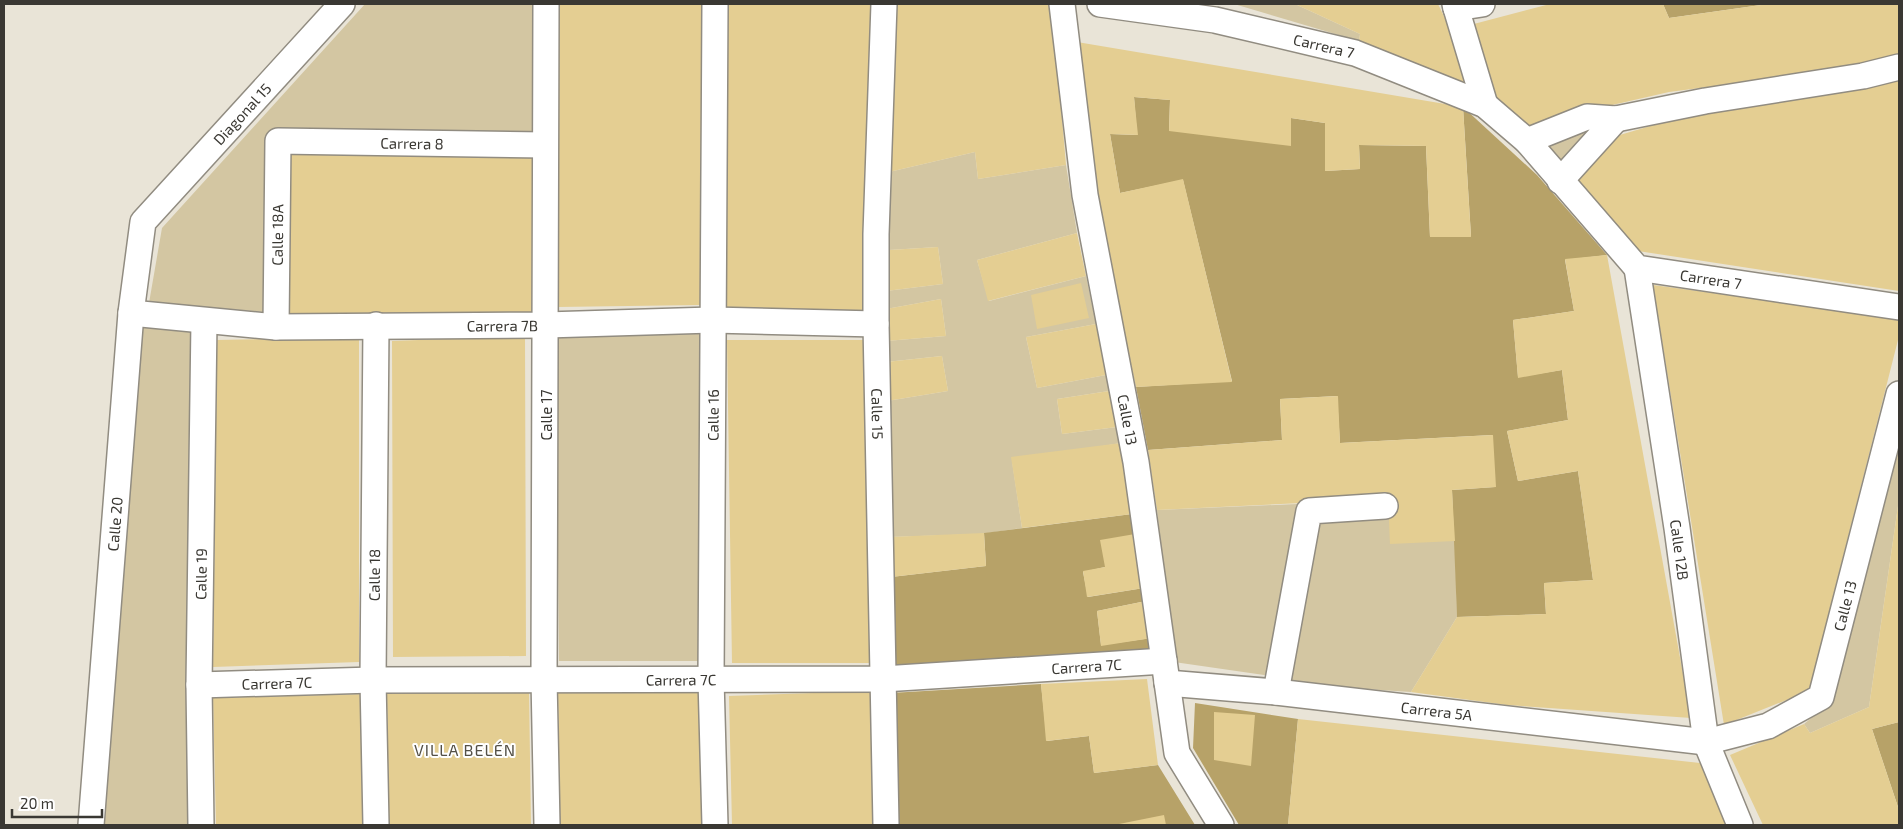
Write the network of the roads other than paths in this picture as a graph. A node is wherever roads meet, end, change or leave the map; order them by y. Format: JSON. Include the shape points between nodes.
{"nodes":[{"id":1,"x":342,"y":4,"type":"edge"},
{"id":2,"x":546,"y":4,"type":"edge"},
{"id":3,"x":716,"y":4,"type":"edge"},
{"id":4,"x":884,"y":4,"type":"edge"},
{"id":5,"x":1062,"y":4,"type":"edge"},
{"id":6,"x":1100,"y":4,"type":"edge"},
{"id":7,"x":1482,"y":4,"type":"edge"},
{"id":8,"x":1456,"y":6,"type":"edge"},
{"id":9,"x":1899,"y":67,"type":"edge"},
{"id":10,"x":1485,"y":106,"type":"junction"},
{"id":11,"x":1616,"y":119,"type":"junction"},
{"id":12,"x":1527,"y":140,"type":"junction"},
{"id":13,"x":278,"y":141,"type":"joint"},
{"id":14,"x":545,"y":145,"type":"junction"},
{"id":15,"x":1560,"y":181,"type":"junction"},
{"id":16,"x":143,"y":222,"type":"joint"},
{"id":17,"x":1637,"y":268,"type":"junction"},
{"id":18,"x":1899,"y":307,"type":"edge"},
{"id":19,"x":132,"y":313,"type":"junction"},
{"id":20,"x":712,"y":320,"type":"junction"},
{"id":21,"x":204,"y":321,"type":"junction"},
{"id":22,"x":876,"y":324,"type":"junction"},
{"id":23,"x":546,"y":325,"type":"junction"},
{"id":24,"x":376,"y":326,"type":"junction"},
{"id":25,"x":276,"y":327,"type":"junction"},
{"id":26,"x":1899,"y":394,"type":"edge"},
{"id":27,"x":1385,"y":506,"type":"dead end"},
{"id":28,"x":1165,"y":672,"type":"junction"},
{"id":29,"x":544,"y":679,"type":"junction"},
{"id":30,"x":711,"y":679,"type":"junction"},
{"id":31,"x":883,"y":679,"type":"junction"},
{"id":32,"x":373,"y":680,"type":"junction"},
{"id":33,"x":199,"y":685,"type":"junction"},
{"id":34,"x":1276,"y":692,"type":"junction"},
{"id":35,"x":1706,"y":742,"type":"junction"},
{"id":36,"x":91,"y":825,"type":"edge"},
{"id":37,"x":201,"y":825,"type":"edge"},
{"id":38,"x":376,"y":825,"type":"edge"},
{"id":39,"x":546,"y":825,"type":"edge"},
{"id":40,"x":715,"y":825,"type":"edge"},
{"id":41,"x":886,"y":825,"type":"edge"},
{"id":42,"x":1221,"y":825,"type":"edge"},
{"id":43,"x":1740,"y":825,"type":"edge"}],
"edges":[{"from":1,"to":16,"type":"street","name":"Diagonal 15"},
{"from":2,"to":14,"type":"street","name":"Calle 17"},
{"from":3,"to":20,"type":"street","name":"Calle 16"},
{"from":4,"to":22,"type":"street","name":"Calle 15"},
{"from":5,"to":28,"type":"street","name":"Calle 13","via":[[1085,195],[1136,462]]},
{"from":6,"to":10,"type":"street","name":"Carrera 7","via":[[1214,20],[1355,53]]},
{"from":7,"to":8,"type":"street"},
{"from":8,"to":10,"type":"street"},
{"from":9,"to":11,"type":"street"},
{"from":10,"to":12,"type":"street","name":"Carrera 7"},
{"from":11,"to":12,"type":"street","via":[[1587,117]]},
{"from":11,"to":15,"type":"street"},
{"from":12,"to":15,"type":"street","name":"Carrera 7"},
{"from":13,"to":14,"type":"street","name":"Carrera 8"},
{"from":13,"to":25,"type":"street","name":"Calle 18A"},
{"from":14,"to":23,"type":"street","name":"Calle 17"},
{"from":15,"to":17,"type":"street","name":"Carrera 7"},
{"from":16,"to":19,"type":"street","name":"Calle 20"},
{"from":17,"to":18,"type":"street","name":"Carrera 7"},
{"from":17,"to":35,"type":"street","name":"Calle 12B"},
{"from":19,"to":21,"type":"street","name":"Carrera 7B"},
{"from":19,"to":36,"type":"street","name":"Calle 20"},
{"from":20,"to":22,"type":"street","name":"Carrera 7B"},
{"from":20,"to":23,"type":"street","name":"Carrera 7B"},
{"from":20,"to":30,"type":"street","name":"Calle 16"},
{"from":21,"to":25,"type":"street","name":"Carrera 7B"},
{"from":21,"to":33,"type":"street","name":"Calle 19"},
{"from":22,"to":31,"type":"street","name":"Calle 15"},
{"from":23,"to":24,"type":"street","name":"Carrera 7B"},
{"from":23,"to":29,"type":"street","name":"Calle 17"},
{"from":24,"to":25,"type":"street","name":"Carrera 7B"},
{"from":24,"to":32,"type":"street","name":"Calle 18"},
{"from":26,"to":35,"type":"street","name":"Calle 13","via":[[1821,697],[1768,726]]},
{"from":27,"to":34,"type":"street","via":[[1309,511]]},
{"from":28,"to":31,"type":"street","name":"Carrera 7C"},
{"from":28,"to":34,"type":"street","name":"Carrera 5A"},
{"from":28,"to":42,"type":"street","name":"Calle 13","via":[[1177,753]]},
{"from":29,"to":30,"type":"street","name":"Carrera 7C"},
{"from":29,"to":32,"type":"street","name":"Carrera 7C"},
{"from":29,"to":39,"type":"street","name":"Calle 17"},
{"from":30,"to":31,"type":"street","name":"Carrera 7C"},
{"from":30,"to":40,"type":"street","name":"Calle 16"},
{"from":31,"to":41,"type":"street","name":"Calle 15"},
{"from":32,"to":33,"type":"street","name":"Carrera 7C"},
{"from":32,"to":38,"type":"street","name":"Calle 18"},
{"from":33,"to":37,"type":"street","name":"Calle 19"},
{"from":34,"to":35,"type":"street","name":"Carrera 5A"},
{"from":35,"to":43,"type":"street","name":"Calle 12B"}]}
